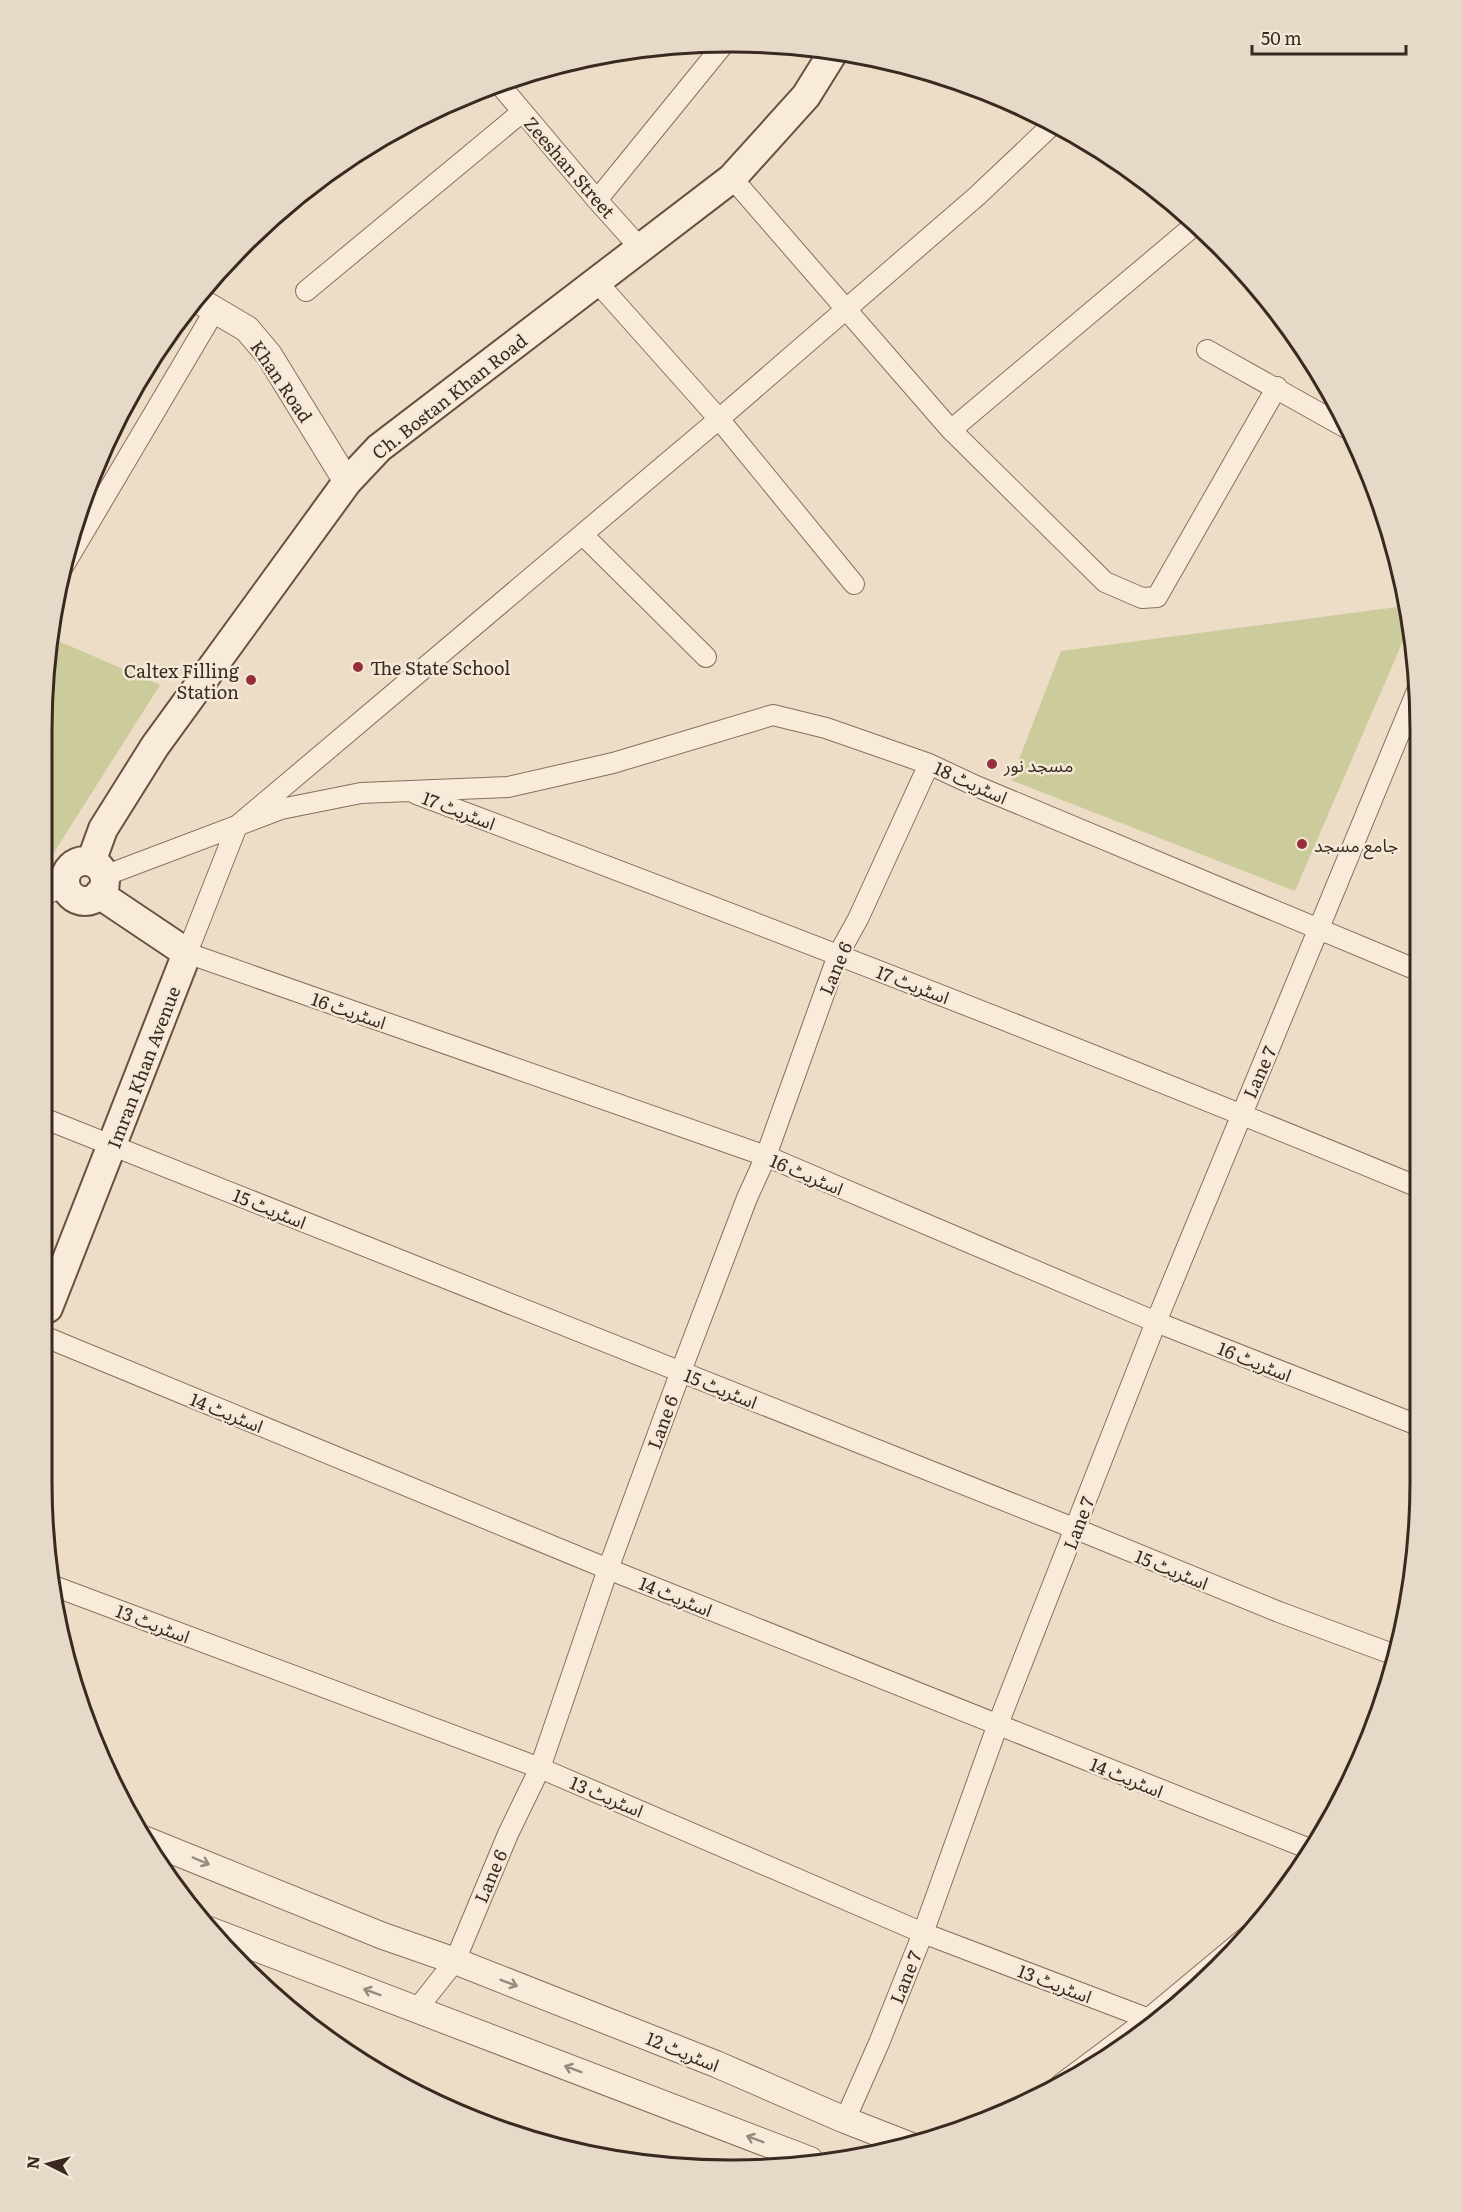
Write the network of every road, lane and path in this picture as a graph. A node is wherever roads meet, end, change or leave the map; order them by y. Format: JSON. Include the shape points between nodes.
{"nodes":[{"id":1,"x":717,"y":53,"type":"edge"},
{"id":2,"x":829,"y":60,"type":"edge"},
{"id":3,"x":505,"y":92,"type":"edge"},
{"id":4,"x":522,"y":112,"type":"junction"},
{"id":5,"x":1046,"y":130,"type":"edge"},
{"id":6,"x":732,"y":178,"type":"junction"},
{"id":7,"x":597,"y":200,"type":"junction"},
{"id":8,"x":1188,"y":230,"type":"edge"},
{"id":9,"x":641,"y":249,"type":"junction"},
{"id":10,"x":597,"y":282,"type":"junction"},
{"id":11,"x":306,"y":291,"type":"dead end"},
{"id":12,"x":206,"y":305,"type":"edge"},
{"id":13,"x":845,"y":310,"type":"junction"},
{"id":14,"x":1207,"y":350,"type":"dead end"},
{"id":15,"x":1277,"y":387,"type":"junction"},
{"id":16,"x":719,"y":419,"type":"junction"},
{"id":17,"x":1335,"y":421,"type":"edge"},
{"id":18,"x":951,"y":430,"type":"junction"},
{"id":19,"x":347,"y":482,"type":"junction"},
{"id":20,"x":84,"y":528,"type":"edge"},
{"id":21,"x":583,"y":535,"type":"junction"},
{"id":22,"x":854,"y":584,"type":"dead end"},
{"id":23,"x":706,"y":657,"type":"dead end"},
{"id":24,"x":1409,"y":710,"type":"edge"},
{"id":25,"x":928,"y":764,"type":"junction"},
{"id":26,"x":407,"y":790,"type":"junction"},
{"id":27,"x":237,"y":826,"type":"junction"},
{"id":28,"x":98,"y":877,"type":"junction"},
{"id":29,"x":57,"y":886,"type":"edge"},
{"id":30,"x":1319,"y":929,"type":"junction"},
{"id":31,"x":187,"y":953,"type":"junction"},
{"id":32,"x":838,"y":955,"type":"junction"},
{"id":33,"x":1410,"y":967,"type":"edge"},
{"id":34,"x":1241,"y":1113,"type":"junction"},
{"id":35,"x":52,"y":1122,"type":"edge"},
{"id":36,"x":113,"y":1146,"type":"junction"},
{"id":37,"x":766,"y":1156,"type":"junction"},
{"id":38,"x":1410,"y":1183,"type":"edge"},
{"id":39,"x":52,"y":1298,"type":"edge"},
{"id":40,"x":1156,"y":1322,"type":"junction"},
{"id":41,"x":52,"y":1340,"type":"edge"},
{"id":42,"x":681,"y":1371,"type":"junction"},
{"id":43,"x":1410,"y":1422,"type":"edge"},
{"id":44,"x":1076,"y":1529,"type":"junction"},
{"id":45,"x":608,"y":1569,"type":"junction"},
{"id":46,"x":62,"y":1589,"type":"edge"},
{"id":47,"x":1387,"y":1652,"type":"edge"},
{"id":48,"x":998,"y":1724,"type":"junction"},
{"id":49,"x":540,"y":1768,"type":"junction"},
{"id":50,"x":159,"y":1845,"type":"edge"},
{"id":51,"x":1302,"y":1846,"type":"edge"},
{"id":52,"x":923,"y":1933,"type":"junction"},
{"id":53,"x":230,"y":1938,"type":"edge"},
{"id":54,"x":455,"y":1961,"type":"junction"},
{"id":55,"x":417,"y":2009,"type":"junction"},
{"id":56,"x":1146,"y":2018,"type":"edge"},
{"id":57,"x":845,"y":2120,"type":"junction"},
{"id":58,"x":894,"y":2139,"type":"edge"},
{"id":59,"x":799,"y":2156,"type":"edge"}],
"edges":[{"from":1,"to":7,"type":"street"},
{"from":2,"to":6,"type":"main road","name":"Ch. Bostan Khan Road","via":[[806,96]]},
{"from":3,"to":4,"type":"street","name":"Zeeshan Street"},
{"from":4,"to":7,"type":"street","name":"Zeeshan Street"},
{"from":4,"to":11,"type":"street"},
{"from":5,"to":13,"type":"street"},
{"from":6,"to":9,"type":"main road","name":"Ch. Bostan Khan Road"},
{"from":6,"to":13,"type":"street"},
{"from":7,"to":9,"type":"street","name":"Zeeshan Street"},
{"from":8,"to":18,"type":"street"},
{"from":9,"to":10,"type":"main road","name":"Ch. Bostan Khan Road"},
{"from":10,"to":16,"type":"street"},
{"from":10,"to":19,"type":"main road","name":"Ch. Bostan Khan Road","via":[[379,448]]},
{"from":12,"to":19,"type":"street","name":"Khan Road","via":[[247,329],[269,355]]},
{"from":12,"to":20,"type":"street"},
{"from":13,"to":16,"type":"street"},
{"from":13,"to":18,"type":"street"},
{"from":14,"to":15,"type":"street"},
{"from":15,"to":17,"type":"street"},
{"from":15,"to":18,"type":"street","via":[[1157,597],[1142,598],[1105,582]]},
{"from":16,"to":21,"type":"street"},
{"from":16,"to":22,"type":"street"},
{"from":19,"to":28,"type":"main road","name":"Ch. Bostan Khan Road","via":[[155,746],[103,829]]},
{"from":21,"to":23,"type":"street"},
{"from":21,"to":27,"type":"street"},
{"from":24,"to":30,"type":"street","name":"Lane 7"},
{"from":25,"to":26,"type":"street","name":"اسٹریٹ 18","via":[[826,728],[773,715],[508,788]]},
{"from":25,"to":30,"type":"street","name":"اسٹریٹ 18"},
{"from":25,"to":32,"type":"street","name":"Lane 6","via":[[858,920]]},
{"from":26,"to":27,"type":"street","name":"اسٹریٹ 18","via":[[300,804]]},
{"from":26,"to":32,"type":"street","name":"اسٹریٹ 17"},
{"from":27,"to":28,"type":"street","name":"اسٹریٹ 18"},
{"from":27,"to":31,"type":"street","name":"Imran Khan Avenue"},
{"from":28,"to":29,"type":"main road","via":[[88,901]]},
{"from":28,"to":31,"type":"main road"},
{"from":30,"to":33,"type":"street","name":"اسٹریٹ 18"},
{"from":30,"to":34,"type":"street","name":"Lane 7"},
{"from":31,"to":36,"type":"main road","name":"Imran Khan Avenue"},
{"from":31,"to":37,"type":"street","name":"اسٹریٹ 16"},
{"from":32,"to":34,"type":"street","name":"اسٹریٹ 17"},
{"from":32,"to":37,"type":"street","name":"Lane 6"},
{"from":34,"to":38,"type":"street","name":"اسٹریٹ 17"},
{"from":34,"to":40,"type":"street","name":"Lane 7"},
{"from":35,"to":36,"type":"street","name":"اسٹریٹ 15"},
{"from":36,"to":39,"type":"main road","name":"Imran Khan Avenue"},
{"from":36,"to":42,"type":"street","name":"اسٹریٹ 15"},
{"from":37,"to":40,"type":"street","name":"اسٹریٹ 16"},
{"from":37,"to":42,"type":"street","name":"Lane 6"},
{"from":40,"to":43,"type":"street","name":"اسٹریٹ 16"},
{"from":40,"to":44,"type":"street","name":"Lane 7"},
{"from":41,"to":45,"type":"street","name":"اسٹریٹ 14"},
{"from":42,"to":44,"type":"street","name":"اسٹریٹ 15"},
{"from":42,"to":45,"type":"street","name":"Lane 6"},
{"from":44,"to":47,"type":"street","name":"اسٹریٹ 15"},
{"from":44,"to":48,"type":"street","name":"Lane 7"},
{"from":45,"to":48,"type":"street","name":"اسٹریٹ 14"},
{"from":45,"to":49,"type":"street","name":"Lane 6"},
{"from":46,"to":49,"type":"street","name":"اسٹریٹ 13"},
{"from":48,"to":51,"type":"street","name":"اسٹریٹ 14"},
{"from":48,"to":52,"type":"street","name":"Lane 7"},
{"from":49,"to":52,"type":"street","name":"اسٹریٹ 13"},
{"from":49,"to":54,"type":"street","name":"Lane 6","via":[[508,1833]]},
{"from":50,"to":54,"type":"street","name":"اسٹریٹ 12","one_way":true},
{"from":52,"to":56,"type":"street","name":"اسٹریٹ 13"},
{"from":52,"to":57,"type":"street","name":"Lane 7"},
{"from":55,"to":53,"type":"street","one_way":true},
{"from":54,"to":55,"type":"street","name":"Lane 6"},
{"from":54,"to":57,"type":"street","name":"اسٹریٹ 12","one_way":true,"via":[[716,2064]]},
{"from":59,"to":55,"type":"street","one_way":true},
{"from":57,"to":58,"type":"street","name":"اسٹریٹ 12"}]}
